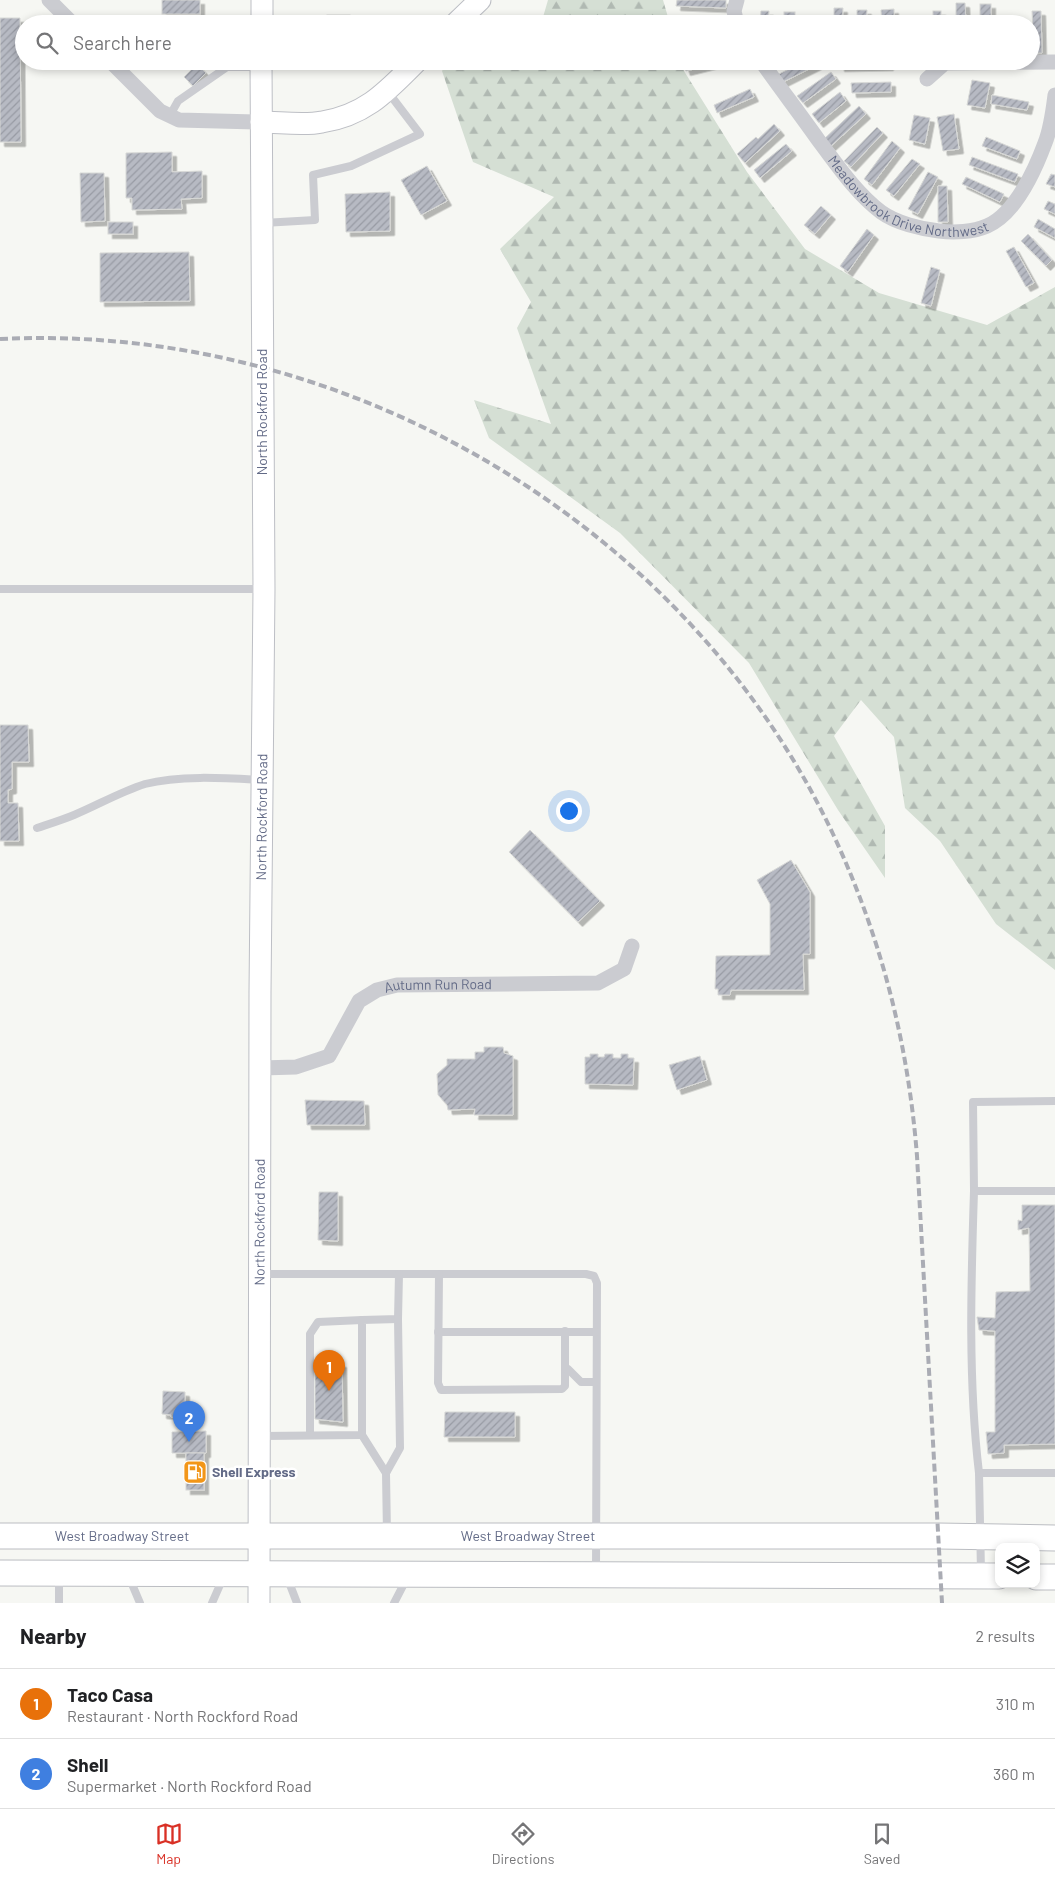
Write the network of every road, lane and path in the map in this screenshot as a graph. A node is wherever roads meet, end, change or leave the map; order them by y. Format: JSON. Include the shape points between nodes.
{"nodes":[{"id":1,"x":49,"y":0,"type":"edge"},
{"id":2,"x":262,"y":0,"type":"edge"},
{"id":3,"x":480,"y":0,"type":"edge"},
{"id":4,"x":737,"y":0,"type":"edge"},
{"id":5,"x":64,"y":15,"type":"edge"},
{"id":6,"x":262,"y":15,"type":"edge"},
{"id":7,"x":464,"y":15,"type":"edge"},
{"id":8,"x":735,"y":15,"type":"edge"},
{"id":9,"x":1040,"y":62,"type":"edge"},
{"id":10,"x":1055,"y":62,"type":"edge"},
{"id":11,"x":119,"y":70,"type":"edge"},
{"id":12,"x":222,"y":70,"type":"edge"},
{"id":13,"x":261,"y":70,"type":"edge"},
{"id":14,"x":408,"y":70,"type":"edge"},
{"id":15,"x":768,"y":70,"type":"edge"},
{"id":16,"x":937,"y":70,"type":"edge"},
{"id":17,"x":926,"y":79,"type":"dead end"},
{"id":18,"x":387,"y":91,"type":"junction"},
{"id":19,"x":1055,"y":95,"type":"edge"},
{"id":20,"x":169,"y":117,"type":"junction"},
{"id":21,"x":261,"y":122,"type":"junction"},
{"id":22,"x":263,"y":223,"type":"junction"},
{"id":23,"x":0,"y":589,"type":"edge"},
{"id":24,"x":264,"y":589,"type":"junction"},
{"id":25,"x":262,"y":780,"type":"junction"},
{"id":26,"x":37,"y":828,"type":"dead end"},
{"id":27,"x":632,"y":946,"type":"dead end"},
{"id":28,"x":261,"y":1068,"type":"junction"},
{"id":29,"x":1055,"y":1101,"type":"edge"},
{"id":30,"x":974,"y":1191,"type":"junction"},
{"id":31,"x":1055,"y":1191,"type":"edge"},
{"id":32,"x":260,"y":1274,"type":"junction"},
{"id":33,"x":399,"y":1274,"type":"junction"},
{"id":34,"x":439,"y":1274,"type":"junction"},
{"id":35,"x":398,"y":1319,"type":"junction"},
{"id":36,"x":362,"y":1320,"type":"junction"},
{"id":37,"x":565,"y":1331,"type":"junction"},
{"id":38,"x":438,"y":1332,"type":"junction"},
{"id":39,"x":596,"y":1332,"type":"junction"},
{"id":40,"x":565,"y":1369,"type":"junction"},
{"id":41,"x":596,"y":1382,"type":"junction"},
{"id":42,"x":310,"y":1435,"type":"junction"},
{"id":43,"x":362,"y":1435,"type":"junction"},
{"id":44,"x":260,"y":1436,"type":"junction"},
{"id":45,"x":386,"y":1473,"type":"junction"},
{"id":46,"x":979,"y":1473,"type":"junction"},
{"id":47,"x":1055,"y":1473,"type":"edge"},
{"id":48,"x":0,"y":1536,"type":"edge"},
{"id":49,"x":259,"y":1537,"type":"junction"},
{"id":50,"x":387,"y":1537,"type":"junction"},
{"id":51,"x":596,"y":1538,"type":"junction"},
{"id":52,"x":981,"y":1538,"type":"junction"},
{"id":53,"x":1055,"y":1538,"type":"edge"},
{"id":54,"x":0,"y":1573,"type":"edge"},
{"id":55,"x":59,"y":1573,"type":"junction"},
{"id":56,"x":127,"y":1573,"type":"junction"},
{"id":57,"x":226,"y":1573,"type":"junction"},
{"id":58,"x":258,"y":1573,"type":"junction"},
{"id":59,"x":286,"y":1573,"type":"junction"},
{"id":60,"x":410,"y":1574,"type":"junction"},
{"id":61,"x":596,"y":1574,"type":"junction"},
{"id":62,"x":990,"y":1576,"type":"edge"},
{"id":63,"x":1040,"y":1577,"type":"edge"},
{"id":64,"x":1055,"y":1577,"type":"edge"},
{"id":65,"x":59,"y":1603,"type":"edge"},
{"id":66,"x":140,"y":1603,"type":"edge"},
{"id":67,"x":212,"y":1603,"type":"edge"},
{"id":68,"x":259,"y":1603,"type":"edge"},
{"id":69,"x":297,"y":1603,"type":"edge"},
{"id":70,"x":394,"y":1603,"type":"edge"}],
"edges":[{"from":1,"to":5,"type":"street"},
{"from":2,"to":6,"type":"street"},
{"from":3,"to":7,"type":"street"},
{"from":4,"to":8,"type":"street"},
{"from":9,"to":10,"type":"street"},
{"from":11,"to":20,"type":"street"},
{"from":12,"to":20,"type":"lane","via":[[178,101]]},
{"from":13,"to":21,"type":"street","name":"North Rockford Road"},
{"from":14,"to":18,"type":"street"},
{"from":15,"to":19,"type":"street","name":"Meadowbrook Drive Northwest","via":[[848,180],[868,201],[884,214],[927,230],[974,230],[999,219],[1028,181],[1045,143]]},
{"from":16,"to":17,"type":"street"},
{"from":18,"to":21,"type":"street","via":[[347,116],[321,123]]},
{"from":18,"to":22,"type":"lane","via":[[420,134],[351,166],[314,175],[315,220]]},
{"from":20,"to":21,"type":"street"},
{"from":21,"to":22,"type":"street","name":"North Rockford Road"},
{"from":22,"to":24,"type":"street","name":"North Rockford Road"},
{"from":23,"to":24,"type":"lane"},
{"from":24,"to":25,"type":"street","name":"North Rockford Road"},
{"from":25,"to":26,"type":"lane","via":[[187,778],[146,784]]},
{"from":25,"to":28,"type":"street","name":"North Rockford Road"},
{"from":27,"to":28,"type":"street","name":"Autumn Run Road","via":[[624,969],[598,984],[397,985],[377,990],[359,1001],[328,1056],[296,1067]]},
{"from":28,"to":32,"type":"street","name":"North Rockford Road"},
{"from":29,"to":30,"type":"lane","via":[[973,1102]]},
{"from":30,"to":31,"type":"lane"},
{"from":30,"to":46,"type":"lane","via":[[971,1281]]},
{"from":32,"to":33,"type":"lane"},
{"from":32,"to":44,"type":"street","name":"North Rockford Road"},
{"from":33,"to":34,"type":"lane"},
{"from":33,"to":35,"type":"lane"},
{"from":34,"to":38,"type":"lane"},
{"from":34,"to":39,"type":"lane","via":[[594,1276],[597,1283]]},
{"from":35,"to":36,"type":"lane"},
{"from":35,"to":45,"type":"lane","via":[[400,1448]]},
{"from":36,"to":42,"type":"lane","via":[[318,1322],[310,1334]]},
{"from":36,"to":43,"type":"lane"},
{"from":37,"to":38,"type":"lane"},
{"from":37,"to":39,"type":"lane"},
{"from":37,"to":40,"type":"lane"},
{"from":38,"to":40,"type":"lane","via":[[438,1383],[441,1390],[558,1390],[565,1386]]},
{"from":39,"to":41,"type":"lane"},
{"from":40,"to":41,"type":"lane","via":[[581,1382]]},
{"from":41,"to":51,"type":"lane"},
{"from":42,"to":43,"type":"lane"},
{"from":42,"to":44,"type":"lane"},
{"from":43,"to":45,"type":"lane"},
{"from":44,"to":49,"type":"street","name":"North Rockford Road"},
{"from":45,"to":50,"type":"lane"},
{"from":46,"to":47,"type":"lane"},
{"from":46,"to":52,"type":"lane"},
{"from":48,"to":49,"type":"main road","name":"West Broadway Street"},
{"from":49,"to":50,"type":"main road","name":"West Broadway Street"},
{"from":49,"to":58,"type":"street","name":"North Rockford Road"},
{"from":50,"to":51,"type":"main road","name":"West Broadway Street"},
{"from":51,"to":52,"type":"main road","name":"West Broadway Street"},
{"from":51,"to":61,"type":"lane"},
{"from":52,"to":53,"type":"main road","name":"West Broadway Street"},
{"from":52,"to":62,"type":"lane"},
{"from":54,"to":55,"type":"main road"},
{"from":55,"to":56,"type":"main road"},
{"from":55,"to":65,"type":"lane"},
{"from":56,"to":57,"type":"main road"},
{"from":56,"to":66,"type":"lane"},
{"from":57,"to":58,"type":"main road"},
{"from":57,"to":67,"type":"lane"},
{"from":58,"to":59,"type":"main road"},
{"from":58,"to":68,"type":"street","name":"North Rockford Road"},
{"from":59,"to":60,"type":"main road"},
{"from":59,"to":69,"type":"lane"},
{"from":60,"to":61,"type":"main road"},
{"from":60,"to":70,"type":"lane"},
{"from":61,"to":62,"type":"main road"},
{"from":63,"to":64,"type":"main road"}]}
